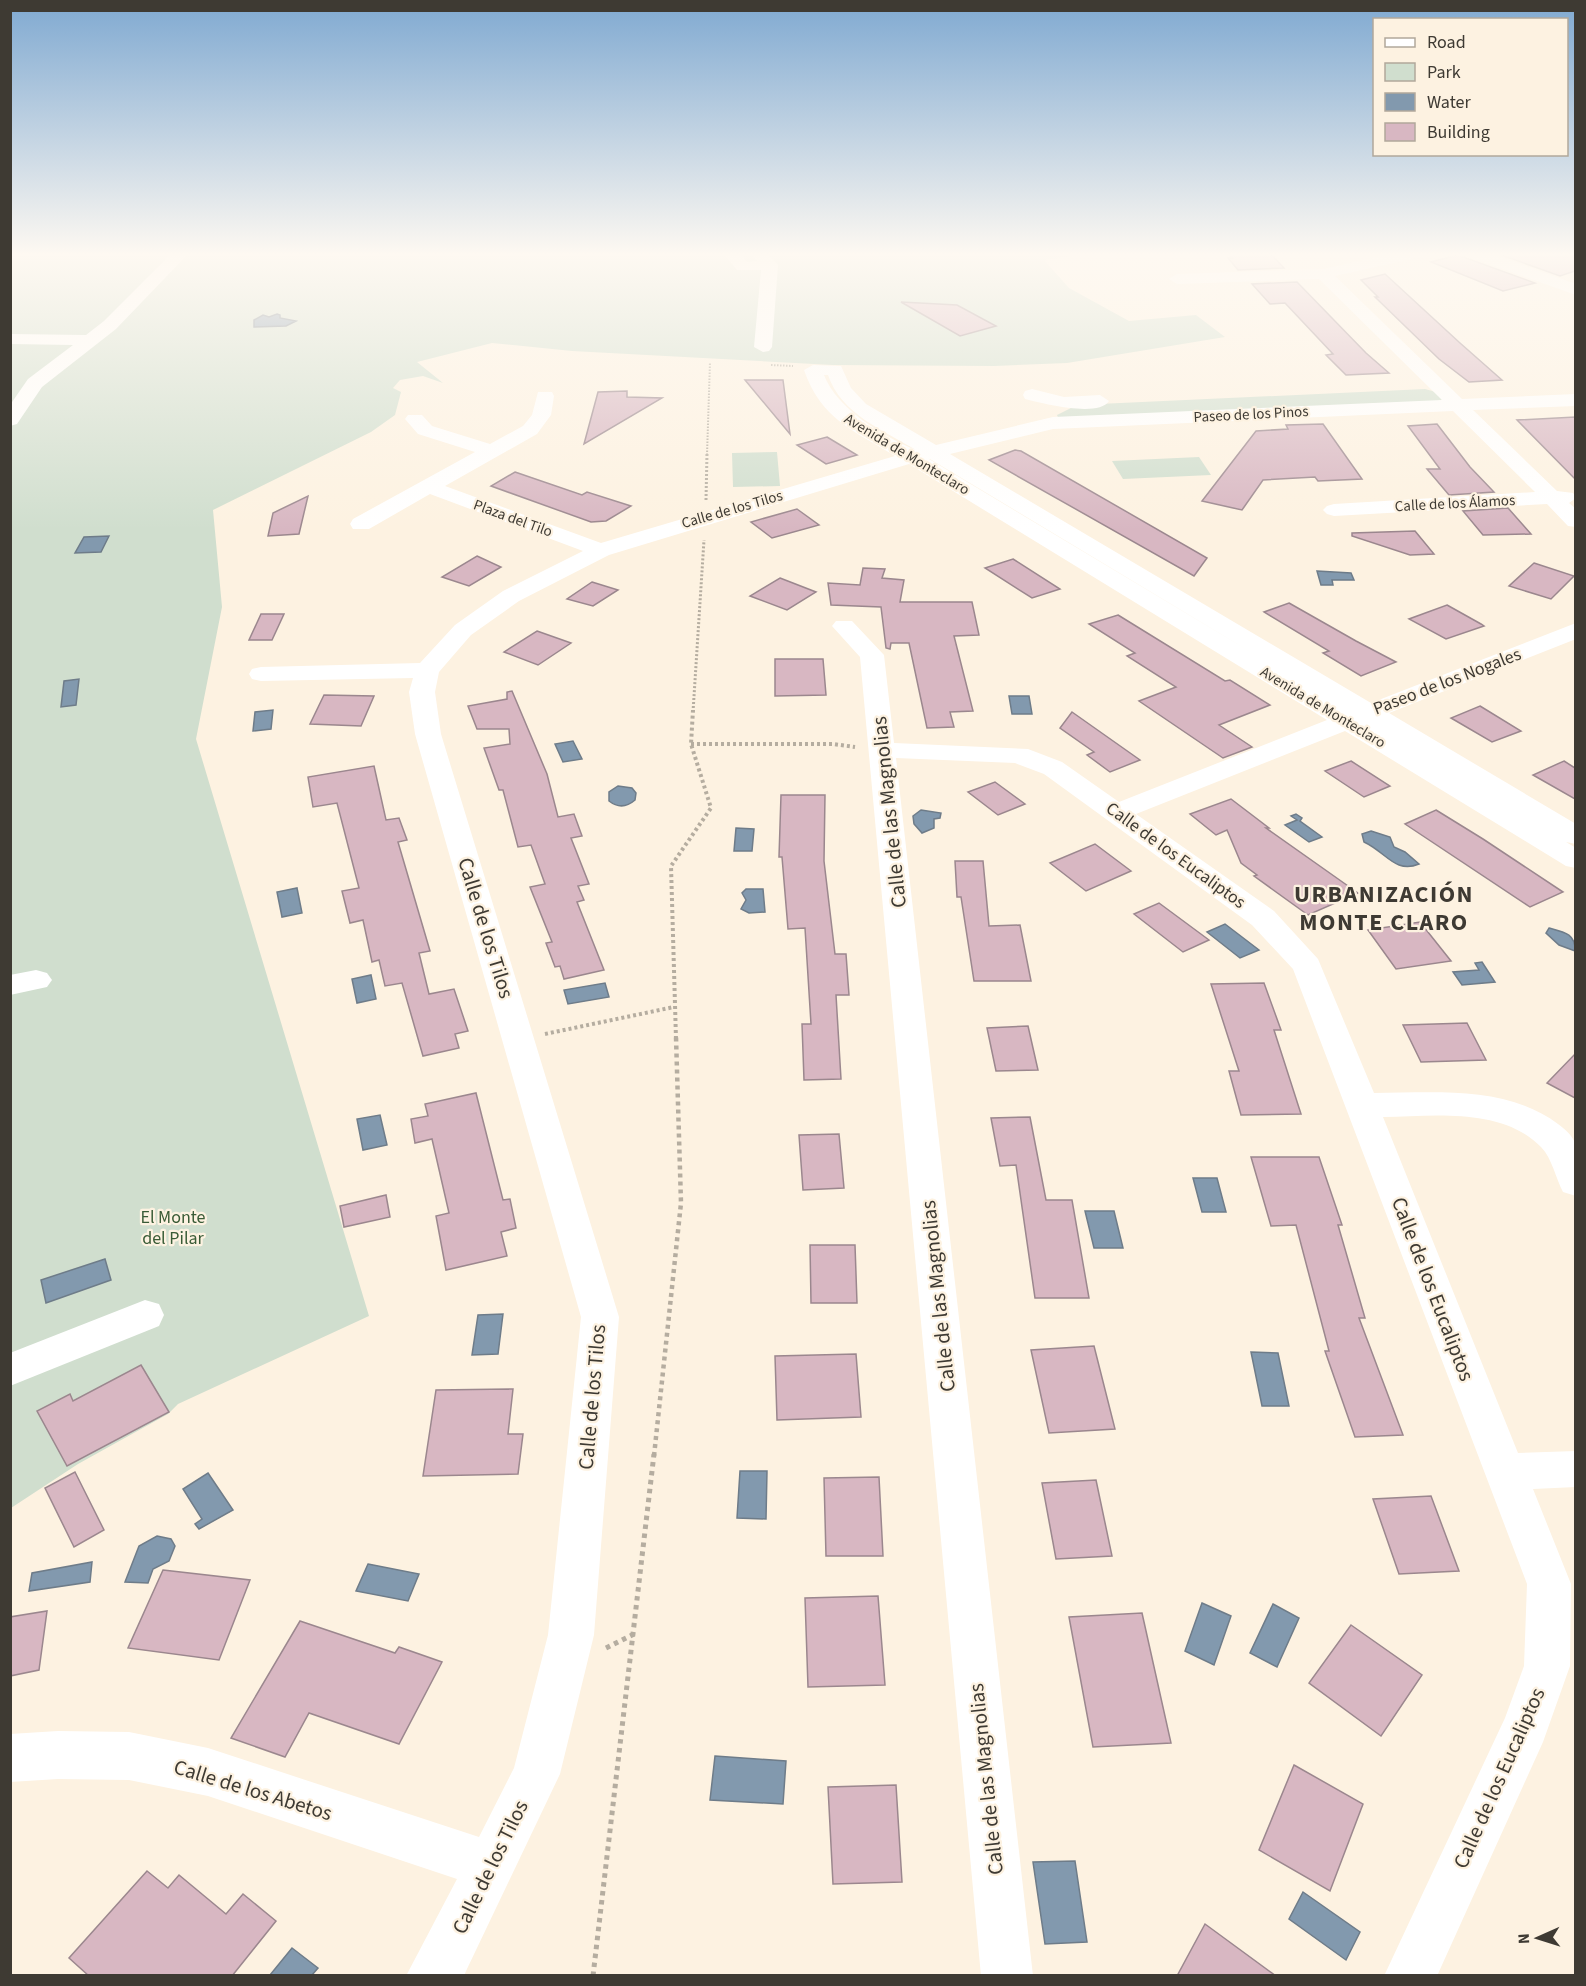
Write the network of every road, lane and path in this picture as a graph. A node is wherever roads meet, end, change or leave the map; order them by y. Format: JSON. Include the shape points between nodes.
{"nodes":[{"id":1,"x":85,"y":345,"type":"edge"},
{"id":2,"x":1395,"y":345,"type":"edge"},
{"id":3,"x":763,"y":347,"type":"edge"},
{"id":4,"x":710,"y":362,"type":"dead end"},
{"id":5,"x":813,"y":370,"type":"joint"},
{"id":6,"x":1436,"y":385,"type":"junction"},
{"id":7,"x":1413,"y":386,"type":"dead end"},
{"id":8,"x":1032,"y":395,"type":"dead end"},
{"id":9,"x":544,"y":396,"type":"dead end"},
{"id":10,"x":1122,"y":400,"type":"dead end"},
{"id":11,"x":1575,"y":400,"type":"edge"},
{"id":12,"x":1064,"y":403,"type":"junction"},
{"id":13,"x":1457,"y":405,"type":"junction"},
{"id":14,"x":415,"y":419,"type":"dead end"},
{"id":15,"x":10,"y":420,"type":"edge"},
{"id":16,"x":1053,"y":423,"type":"junction"},
{"id":17,"x":492,"y":451,"type":"junction"},
{"id":18,"x":922,"y":455,"type":"junction"},
{"id":19,"x":426,"y":486,"type":"junction"},
{"id":20,"x":1575,"y":496,"type":"edge"},
{"id":21,"x":1552,"y":497,"type":"junction"},
{"id":22,"x":1334,"y":510,"type":"dead end"},
{"id":23,"x":706,"y":516,"type":"junction"},
{"id":24,"x":1575,"y":521,"type":"edge"},
{"id":25,"x":361,"y":524,"type":"dead end"},
{"id":26,"x":601,"y":550,"type":"junction"},
{"id":27,"x":844,"y":626,"type":"dead end"},
{"id":28,"x":1572,"y":634,"type":"edge"},
{"id":29,"x":427,"y":670,"type":"junction"},
{"id":30,"x":261,"y":674,"type":"dead end"},
{"id":31,"x":1357,"y":717,"type":"junction"},
{"id":32,"x":691,"y":744,"type":"junction"},
{"id":33,"x":883,"y":750,"type":"junction"},
{"id":34,"x":1118,"y":812,"type":"junction"},
{"id":35,"x":1575,"y":836,"type":"edge"},
{"id":36,"x":1575,"y":860,"type":"edge"},
{"id":37,"x":674,"y":1007,"type":"junction"},
{"id":38,"x":519,"y":1040,"type":"junction"},
{"id":39,"x":1362,"y":1105,"type":"junction"},
{"id":40,"x":1575,"y":1184,"type":"edge"},
{"id":41,"x":145,"y":1315,"type":"dead end"},
{"id":42,"x":10,"y":1370,"type":"edge"},
{"id":43,"x":1575,"y":1469,"type":"edge"},
{"id":44,"x":1505,"y":1472,"type":"junction"},
{"id":45,"x":10,"y":1758,"type":"edge"},
{"id":46,"x":489,"y":1865,"type":"junction"},
{"id":47,"x":432,"y":1976,"type":"edge"},
{"id":48,"x":593,"y":1976,"type":"edge"},
{"id":49,"x":1007,"y":1976,"type":"edge"},
{"id":50,"x":1410,"y":1976,"type":"edge"}],
"edges":[{"from":1,"to":15,"type":"street","via":[[35,383]]},
{"from":2,"to":6,"type":"street"},
{"from":3,"to":5,"type":"path","via":[[760,364]]},
{"from":4,"to":23,"type":"path"},
{"from":5,"to":18,"type":"street","name":"Avenida de Monteclaro","via":[[820,392],[839,413]]},
{"from":6,"to":7,"type":"street"},
{"from":6,"to":13,"type":"street"},
{"from":8,"to":12,"type":"street"},
{"from":9,"to":17,"type":"street","via":[[541,415],[530,430]]},
{"from":10,"to":12,"type":"street"},
{"from":11,"to":13,"type":"street","name":"Paseo de los Pinos"},
{"from":12,"to":16,"type":"street","via":[[1048,413]]},
{"from":13,"to":16,"type":"street","name":"Paseo de los Pinos"},
{"from":13,"to":21,"type":"street"},
{"from":14,"to":17,"type":"street","via":[[425,430]]},
{"from":16,"to":18,"type":"street","name":"Paseo de los Pinos"},
{"from":17,"to":19,"type":"street"},
{"from":18,"to":23,"type":"street","name":"Calle de los Tilos"},
{"from":18,"to":31,"type":"street","name":"Avenida de Monteclaro"},
{"from":19,"to":25,"type":"street"},
{"from":19,"to":26,"type":"street","name":"Plaza del Tilo"},
{"from":20,"to":21,"type":"street","name":"Calle de los Álamos"},
{"from":21,"to":22,"type":"street","name":"Calle de los Álamos"},
{"from":21,"to":24,"type":"street"},
{"from":23,"to":26,"type":"street","name":"Calle de los Tilos"},
{"from":23,"to":32,"type":"path"},
{"from":26,"to":29,"type":"street","name":"Calle de los Tilos","via":[[510,597],[463,630]]},
{"from":27,"to":33,"type":"street","name":"Calle de las Magnolias","via":[[872,655]]},
{"from":28,"to":31,"type":"street","name":"Paseo de los Nogales"},
{"from":29,"to":30,"type":"street"},
{"from":29,"to":38,"type":"street","name":"Calle de los Tilos","via":[[422,692],[428,734]]},
{"from":31,"to":34,"type":"street","name":"Paseo de los Nogales"},
{"from":31,"to":35,"type":"street","name":"Avenida de Monteclaro"},
{"from":31,"to":36,"type":"street","name":"Avenida de Monteclaro"},
{"from":32,"to":33,"type":"path","via":[[833,744]]},
{"from":32,"to":37,"type":"path","via":[[711,808],[671,866]]},
{"from":33,"to":34,"type":"street","name":"Calle de los Eucaliptos","via":[[1019,755],[1053,768]]},
{"from":33,"to":49,"type":"street","name":"Calle de las Magnolias"},
{"from":34,"to":39,"type":"street","name":"Calle de los Eucaliptos","via":[[1263,918],[1307,966]]},
{"from":37,"to":38,"type":"path"},
{"from":37,"to":48,"type":"path","via":[[681,1203],[633,1653]]},
{"from":38,"to":46,"type":"street","name":"Calle de los Tilos","via":[[600,1317],[571,1635],[536,1774]]},
{"from":39,"to":40,"type":"street","via":[[1480,1106],[1525,1117],[1554,1139]]},
{"from":39,"to":44,"type":"street","name":"Calle de los Eucaliptos"},
{"from":41,"to":42,"type":"street"},
{"from":43,"to":44,"type":"street"},
{"from":44,"to":50,"type":"street","name":"Calle de los Eucaliptos","via":[[1549,1584],[1547,1666],[1526,1726]]},
{"from":45,"to":46,"type":"street","name":"Calle de los Abetos","via":[[129,1756],[208,1772]]},
{"from":46,"to":47,"type":"street","name":"Calle de los Tilos","via":[[448,1953]]}]}
